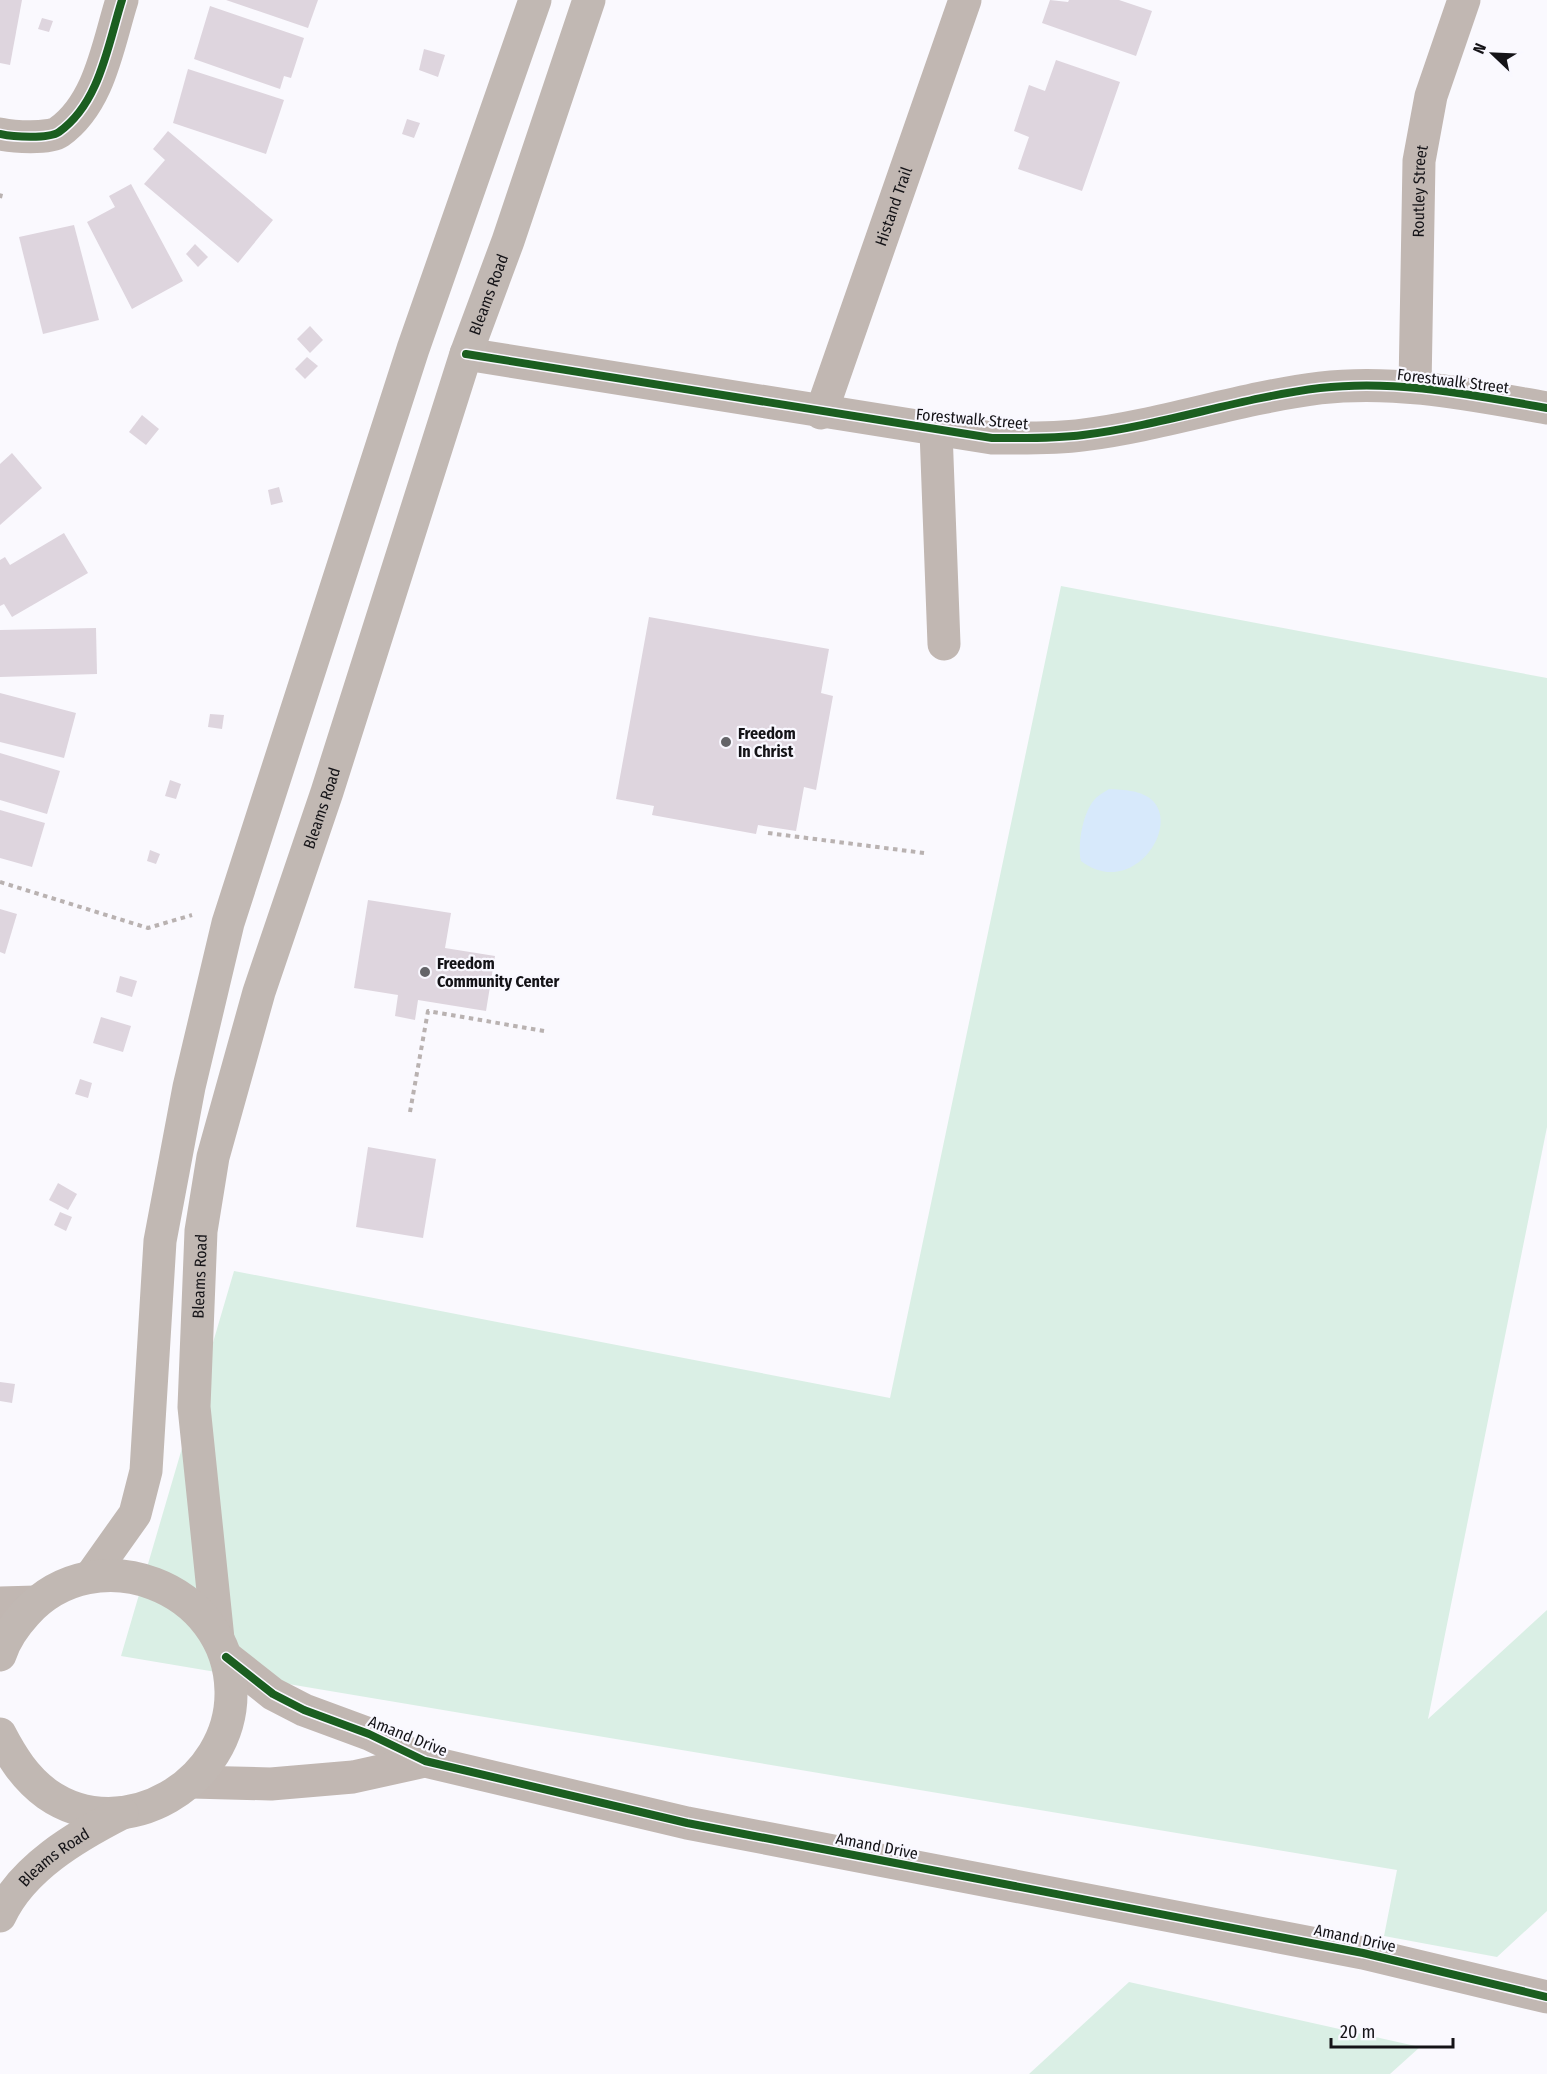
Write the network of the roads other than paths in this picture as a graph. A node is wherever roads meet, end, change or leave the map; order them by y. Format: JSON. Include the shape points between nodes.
{"nodes":[{"id":1,"x":122,"y":0,"type":"edge"},
{"id":2,"x":535,"y":0,"type":"edge"},
{"id":3,"x":589,"y":0,"type":"edge"},
{"id":4,"x":965,"y":0,"type":"edge"},
{"id":5,"x":1464,"y":0,"type":"edge"},
{"id":6,"x":0,"y":134,"type":"edge"},
{"id":7,"x":466,"y":354,"type":"junction"},
{"id":8,"x":1415,"y":387,"type":"junction"},
{"id":9,"x":1547,"y":408,"type":"edge"},
{"id":10,"x":821,"y":412,"type":"junction"},
{"id":11,"x":936,"y":431,"type":"junction"},
{"id":12,"x":944,"y":644,"type":"dead end"},
{"id":13,"x":91,"y":1576,"type":"junction"},
{"id":14,"x":36,"y":1602,"type":"junction"},
{"id":15,"x":0,"y":1603,"type":"edge"},
{"id":16,"x":222,"y":1648,"type":"junction"},
{"id":17,"x":0,"y":1655,"type":"edge"},
{"id":18,"x":0,"y":1734,"type":"edge"},
{"id":19,"x":425,"y":1761,"type":"junction"},
{"id":20,"x":192,"y":1782,"type":"junction"},
{"id":21,"x":122,"y":1813,"type":"junction"},
{"id":22,"x":0,"y":1916,"type":"edge"},
{"id":23,"x":1547,"y":1997,"type":"edge"}],
"edges":[{"from":1,"to":6,"type":"street","via":[[89,101],[58,133],[17,137]]},
{"from":2,"to":13,"type":"main road","via":[[414,349],[228,923],[189,1087],[160,1241],[146,1471],[135,1514]]},
{"from":3,"to":7,"type":"main road","name":"Bleams Road"},
{"from":4,"to":10,"type":"street","name":"Histand Trail"},
{"from":5,"to":8,"type":"street","name":"Routley Street","via":[[1431,96],[1419,161]]},
{"from":7,"to":10,"type":"street","name":"Forestwalk Street"},
{"from":7,"to":16,"type":"main road","name":"Bleams Road","via":[[259,992],[213,1157],[201,1231],[194,1407]]},
{"from":8,"to":9,"type":"street","name":"Forestwalk Street"},
{"from":8,"to":11,"type":"street","name":"Forestwalk Street","via":[[1321,388],[1082,435],[992,438]]},
{"from":10,"to":11,"type":"street","name":"Forestwalk Street"},
{"from":11,"to":12,"type":"street"},
{"from":13,"to":14,"type":"main road","via":[[62,1586]]},
{"from":13,"to":16,"type":"main road","via":[[129,1575],[165,1586],[196,1609]]},
{"from":14,"to":15,"type":"street"},
{"from":14,"to":17,"type":"main road","via":[[15,1625]]},
{"from":16,"to":19,"type":"street","name":"Amand Drive","via":[[284,1699]]},
{"from":16,"to":20,"type":"main road","name":"Bleams Road","via":[[231,1691],[227,1725],[214,1756]]},
{"from":18,"to":21,"type":"main road","via":[[19,1768],[48,1794],[84,1810]]},
{"from":19,"to":20,"type":"street","name":"Amand Drive","via":[[353,1777],[271,1784]]},
{"from":19,"to":23,"type":"street","name":"Amand Drive","via":[[687,1823],[1363,1953]]},
{"from":20,"to":21,"type":"main road","name":"Bleams Road","via":[[159,1803]]},
{"from":21,"to":22,"type":"main road","name":"Bleams Road","via":[[84,1833],[30,1875]]}]}
